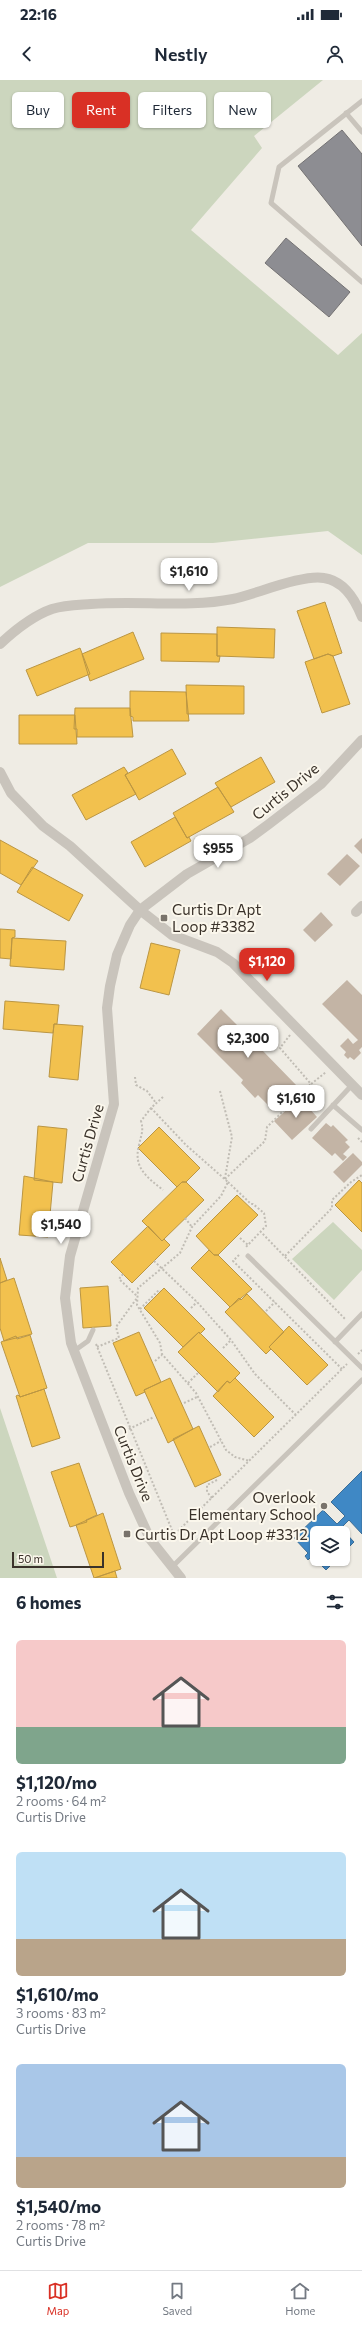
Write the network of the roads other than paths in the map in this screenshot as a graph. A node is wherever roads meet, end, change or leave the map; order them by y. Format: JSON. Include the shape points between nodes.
{"nodes":[{"id":1,"x":362,"y":101,"type":"edge"},
{"id":2,"x":346,"y":113,"type":"junction"},
{"id":3,"x":362,"y":132,"type":"edge"},
{"id":4,"x":362,"y":282,"type":"edge"},
{"id":5,"x":362,"y":617,"type":"edge"},
{"id":6,"x":0,"y":644,"type":"edge"},
{"id":7,"x":362,"y":740,"type":"edge"},
{"id":8,"x":0,"y":772,"type":"edge"},
{"id":9,"x":140,"y":910,"type":"junction"},
{"id":10,"x":353,"y":1084,"type":"junction"},
{"id":11,"x":362,"y":1095,"type":"edge"},
{"id":12,"x":333,"y":1105,"type":"junction"},
{"id":13,"x":311,"y":1128,"type":"dead end"},
{"id":14,"x":362,"y":1130,"type":"edge"},
{"id":15,"x":248,"y":1256,"type":"dead end"},
{"id":16,"x":362,"y":1314,"type":"edge"},
{"id":17,"x":93,"y":1330,"type":"dead end"},
{"id":18,"x":335,"y":1342,"type":"junction"},
{"id":19,"x":74,"y":1351,"type":"junction"},
{"id":20,"x":362,"y":1368,"type":"edge"},
{"id":21,"x":362,"y":1380,"type":"edge"},
{"id":22,"x":172,"y":1567,"type":"junction"},
{"id":23,"x":181,"y":1578,"type":"edge"}],
"edges":[{"from":1,"to":2,"type":"lane"},
{"from":2,"to":3,"type":"lane"},
{"from":2,"to":4,"type":"lane","via":[[279,167],[272,203]]},
{"from":5,"to":6,"type":"street","via":[[352,598],[339,583],[319,577],[231,599],[189,603],[116,602],[70,605],[37,616]]},
{"from":7,"to":9,"type":"street","name":"Curtis Drive","via":[[321,784],[269,824],[250,838],[187,874]]},
{"from":8,"to":9,"type":"street","via":[[11,792],[43,826],[70,846]]},
{"from":9,"to":10,"type":"street","via":[[172,935],[217,952],[233,963]]},
{"from":9,"to":19,"type":"street","name":"Curtis Drive","via":[[130,925],[117,955],[110,986],[107,1008],[114,1104],[70,1256],[66,1298]]},
{"from":10,"to":11,"type":"street"},
{"from":10,"to":12,"type":"lane"},
{"from":12,"to":13,"type":"lane"},
{"from":12,"to":14,"type":"lane"},
{"from":15,"to":18,"type":"lane"},
{"from":16,"to":18,"type":"lane"},
{"from":17,"to":19,"type":"lane","via":[[88,1341]]},
{"from":18,"to":20,"type":"lane"},
{"from":19,"to":22,"type":"street","name":"Curtis Drive","via":[[129,1493],[150,1539]]},
{"from":21,"to":22,"type":"lane"},
{"from":22,"to":23,"type":"street","name":"Curtis Drive"}]}
